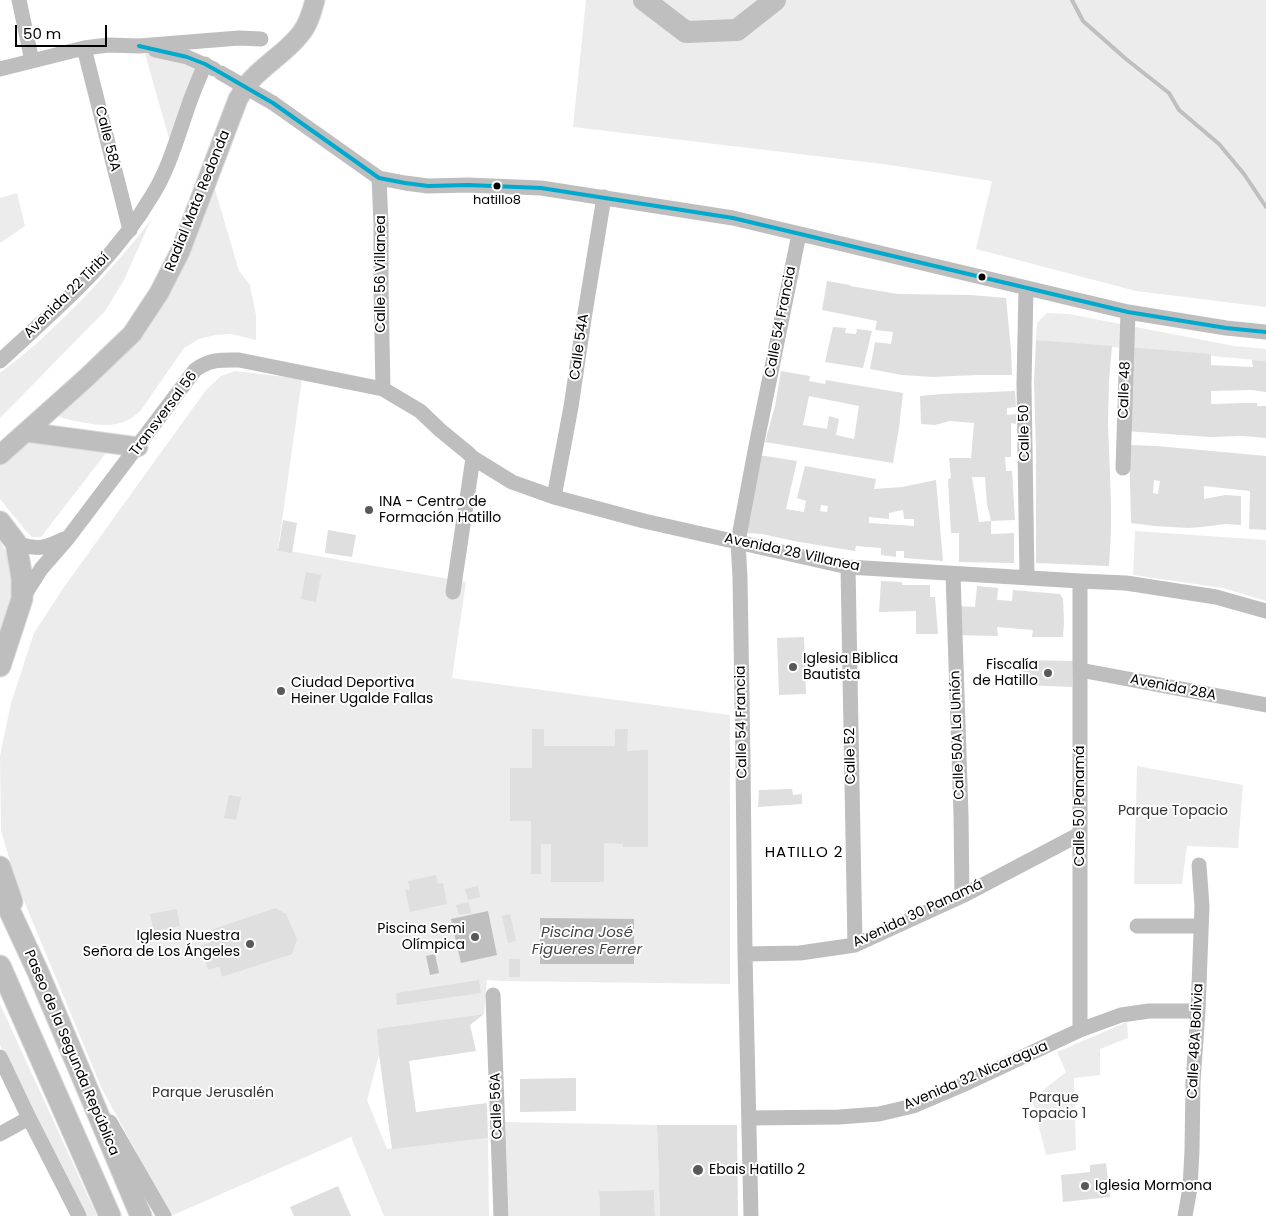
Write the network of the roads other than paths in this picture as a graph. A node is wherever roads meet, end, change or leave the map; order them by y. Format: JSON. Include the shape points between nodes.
{"nodes":[{"id":1,"x":19,"y":0,"type":"edge"},
{"id":2,"x":315,"y":0,"type":"edge"},
{"id":3,"x":261,"y":39,"type":"dead end"},
{"id":4,"x":139,"y":46,"type":"junction"},
{"id":5,"x":84,"y":48,"type":"junction"},
{"id":6,"x":32,"y":61,"type":"junction"},
{"id":7,"x":205,"y":64,"type":"junction"},
{"id":8,"x":0,"y":68,"type":"edge"},
{"id":9,"x":378,"y":178,"type":"junction"},
{"id":10,"x":604,"y":197,"type":"junction"},
{"id":11,"x":130,"y":230,"type":"junction"},
{"id":12,"x":799,"y":234,"type":"junction"},
{"id":13,"x":1026,"y":288,"type":"junction"},
{"id":14,"x":1128,"y":312,"type":"junction"},
{"id":15,"x":1266,"y":332,"type":"edge"},
{"id":16,"x":0,"y":361,"type":"edge"},
{"id":17,"x":382,"y":370,"type":"junction"},
{"id":18,"x":365,"y":385,"type":"junction"},
{"id":19,"x":383,"y":389,"type":"junction"},
{"id":20,"x":26,"y":432,"type":"junction"},
{"id":21,"x":138,"y":447,"type":"junction"},
{"id":22,"x":0,"y":454,"type":"edge"},
{"id":23,"x":472,"y":458,"type":"junction"},
{"id":24,"x":1123,"y":468,"type":"dead end"},
{"id":25,"x":554,"y":497,"type":"junction"},
{"id":26,"x":0,"y":522,"type":"edge"},
{"id":27,"x":68,"y":538,"type":"junction"},
{"id":28,"x":738,"y":542,"type":"junction"},
{"id":29,"x":16,"y":543,"type":"junction"},
{"id":30,"x":848,"y":567,"type":"junction"},
{"id":31,"x":952,"y":574,"type":"junction"},
{"id":32,"x":1027,"y":578,"type":"junction"},
{"id":33,"x":1080,"y":581,"type":"junction"},
{"id":34,"x":453,"y":592,"type":"dead end"},
{"id":35,"x":22,"y":599,"type":"junction"},
{"id":36,"x":1266,"y":611,"type":"edge"},
{"id":37,"x":0,"y":666,"type":"edge"},
{"id":38,"x":1080,"y":670,"type":"junction"},
{"id":39,"x":1266,"y":706,"type":"edge"},
{"id":40,"x":1080,"y":834,"type":"junction"},
{"id":41,"x":1199,"y":866,"type":"dead end"},
{"id":42,"x":0,"y":868,"type":"edge"},
{"id":43,"x":0,"y":890,"type":"edge"},
{"id":44,"x":962,"y":896,"type":"junction"},
{"id":45,"x":1137,"y":926,"type":"dead end"},
{"id":46,"x":1201,"y":926,"type":"junction"},
{"id":47,"x":855,"y":945,"type":"junction"},
{"id":48,"x":745,"y":954,"type":"junction"},
{"id":49,"x":0,"y":966,"type":"edge"},
{"id":50,"x":38,"y":972,"type":"junction"},
{"id":51,"x":493,"y":995,"type":"dead end"},
{"id":52,"x":1198,"y":1011,"type":"junction"},
{"id":53,"x":1080,"y":1030,"type":"junction"},
{"id":54,"x":0,"y":1057,"type":"edge"},
{"id":55,"x":76,"y":1063,"type":"junction"},
{"id":56,"x":29,"y":1118,"type":"junction"},
{"id":57,"x":749,"y":1118,"type":"junction"},
{"id":58,"x":0,"y":1134,"type":"edge"},
{"id":59,"x":79,"y":1216,"type":"edge"},
{"id":60,"x":110,"y":1216,"type":"edge"},
{"id":61,"x":141,"y":1216,"type":"edge"},
{"id":62,"x":164,"y":1216,"type":"edge"},
{"id":63,"x":501,"y":1216,"type":"edge"},
{"id":64,"x":751,"y":1216,"type":"edge"},
{"id":65,"x":1185,"y":1216,"type":"edge"}],
"edges":[{"from":1,"to":6,"type":"street"},
{"from":2,"to":20,"type":"main road","name":"Radial Mata Redonda","via":[[303,32],[246,86],[238,99],[180,252],[159,293],[132,334]]},
{"from":3,"to":4,"type":"street"},
{"from":4,"to":5,"type":"street"},
{"from":4,"to":7,"type":"street"},
{"from":5,"to":6,"type":"street"},
{"from":5,"to":11,"type":"street","name":"Calle 58A"},
{"from":6,"to":8,"type":"street"},
{"from":7,"to":9,"type":"street","bridge":true,"via":[[273,103]]},
{"from":7,"to":11,"type":"street","name":"Avenida 22 Tiribí","via":[[170,159],[154,194]]},
{"from":9,"to":10,"type":"street","via":[[428,186],[541,188]]},
{"from":9,"to":17,"type":"street","name":"Calle 56 Villanea"},
{"from":10,"to":12,"type":"street","via":[[733,218]]},
{"from":10,"to":25,"type":"street","name":"Calle 54A"},
{"from":11,"to":16,"type":"street","name":"Avenida 22 Tiribí","via":[[104,263]]},
{"from":12,"to":13,"type":"street"},
{"from":12,"to":28,"type":"street","name":"Calle 54 Francia"},
{"from":13,"to":14,"type":"street"},
{"from":13,"to":32,"type":"street","name":"Calle 50"},
{"from":14,"to":15,"type":"street"},
{"from":14,"to":24,"type":"street","name":"Calle 48"},
{"from":17,"to":18,"type":"street"},
{"from":17,"to":19,"type":"street","name":"Calle 56 Villanea"},
{"from":18,"to":19,"type":"street","name":"Transversal 56"},
{"from":18,"to":21,"type":"street","name":"Transversal 56","via":[[239,360],[210,362],[195,370]]},
{"from":19,"to":23,"type":"street","name":"Avenida 28 Villanea","via":[[420,411]]},
{"from":20,"to":21,"type":"main road"},
{"from":20,"to":22,"type":"main road","name":"Radial Mata Redonda"},
{"from":21,"to":27,"type":"street","name":"Transversal 56"},
{"from":23,"to":25,"type":"street","name":"Avenida 28 Villanea","via":[[512,482]]},
{"from":23,"to":34,"type":"street"},
{"from":25,"to":28,"type":"street","name":"Avenida 28 Villanea"},
{"from":26,"to":29,"type":"highway"},
{"from":27,"to":29,"type":"street","via":[[43,548]]},
{"from":27,"to":35,"type":"street","name":"Transversal 56","via":[[41,569]]},
{"from":28,"to":30,"type":"street","name":"Avenida 28 Villanea"},
{"from":28,"to":48,"type":"street","name":"Calle 54 Francia"},
{"from":29,"to":35,"type":"highway"},
{"from":30,"to":31,"type":"street","name":"Avenida 28 Villanea"},
{"from":30,"to":47,"type":"street","name":"Calle 52"},
{"from":31,"to":32,"type":"street","name":"Avenida 28 Villanea"},
{"from":31,"to":44,"type":"street","name":"Calle 50A La Unión"},
{"from":32,"to":33,"type":"street","name":"Avenida 28 Villanea"},
{"from":33,"to":36,"type":"street","name":"Avenida 28 Villanea","via":[[1126,583],[1198,594]]},
{"from":33,"to":38,"type":"street","name":"Calle 50 Panamá"},
{"from":35,"to":37,"type":"highway"},
{"from":38,"to":39,"type":"street","name":"Avenida 28A"},
{"from":38,"to":40,"type":"street","name":"Calle 50 Panamá"},
{"from":40,"to":44,"type":"street","name":"Avenida 30 Panamá"},
{"from":40,"to":53,"type":"street","name":"Calle 50 Panamá"},
{"from":41,"to":46,"type":"street","name":"Calle 48A Bolivia"},
{"from":42,"to":50,"type":"highway"},
{"from":43,"to":50,"type":"highway","name":"Paseo de la Segunda República"},
{"from":44,"to":47,"type":"street","name":"Avenida 30 Panamá"},
{"from":45,"to":46,"type":"street"},
{"from":46,"to":52,"type":"street","name":"Calle 48A Bolivia"},
{"from":47,"to":48,"type":"street","name":"Avenida 30 Panamá"},
{"from":48,"to":57,"type":"street","name":"Calle 54 Francia"},
{"from":49,"to":60,"type":"highway","name":"Paseo de la Segunda República"},
{"from":50,"to":55,"type":"highway","name":"Paseo de la Segunda República"},
{"from":51,"to":63,"type":"street","name":"Calle 56A"},
{"from":52,"to":53,"type":"street","name":"Avenida 32 Nicaragua","via":[[1121,1015]]},
{"from":52,"to":65,"type":"street","name":"Calle 48A Bolivia","via":[[1190,1188]]},
{"from":53,"to":57,"type":"street","name":"Avenida 32 Nicaragua","via":[[913,1106],[880,1114],[839,1117]]},
{"from":54,"to":56,"type":"street"},
{"from":55,"to":61,"type":"highway","name":"Paseo de la Segunda República"},
{"from":55,"to":62,"type":"street"},
{"from":56,"to":58,"type":"street"},
{"from":56,"to":59,"type":"street"},
{"from":57,"to":64,"type":"street","name":"Calle 54 Francia"}]}
